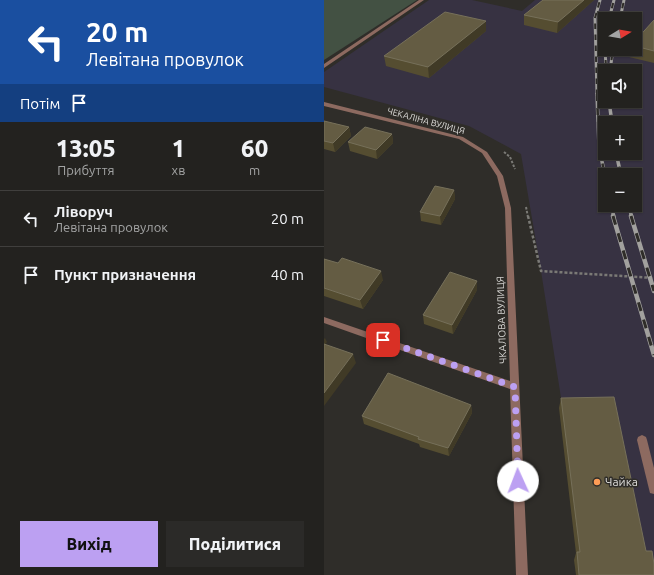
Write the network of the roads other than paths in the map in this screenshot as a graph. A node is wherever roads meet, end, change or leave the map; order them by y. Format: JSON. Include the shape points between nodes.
{"nodes":[{"id":1,"x":422,"y":0,"type":"edge"},
{"id":2,"x":324,"y":66,"type":"edge"},
{"id":3,"x":324,"y":104,"type":"edge"},
{"id":4,"x":508,"y":208,"type":"joint"},
{"id":5,"x":324,"y":320,"type":"edge"},
{"id":6,"x":515,"y":387,"type":"junction"},
{"id":7,"x":642,"y":440,"type":"dead end"},
{"id":8,"x":654,"y":490,"type":"edge"},
{"id":9,"x":522,"y":575,"type":"edge"}],
"edges":[{"from":1,"to":2,"type":"street"},
{"from":3,"to":4,"type":"street","name":"ЧЕКАЛІНА ВУЛИЦЯ","via":[[461,138],[484,152],[500,176]]},
{"from":4,"to":6,"type":"street","name":"ЧКАЛОВА ВУЛИЦЯ"},
{"from":5,"to":6,"type":"street"},
{"from":6,"to":9,"type":"street","name":"ЧКАЛОВА ВУЛИЦЯ"},
{"from":7,"to":8,"type":"street"}]}
